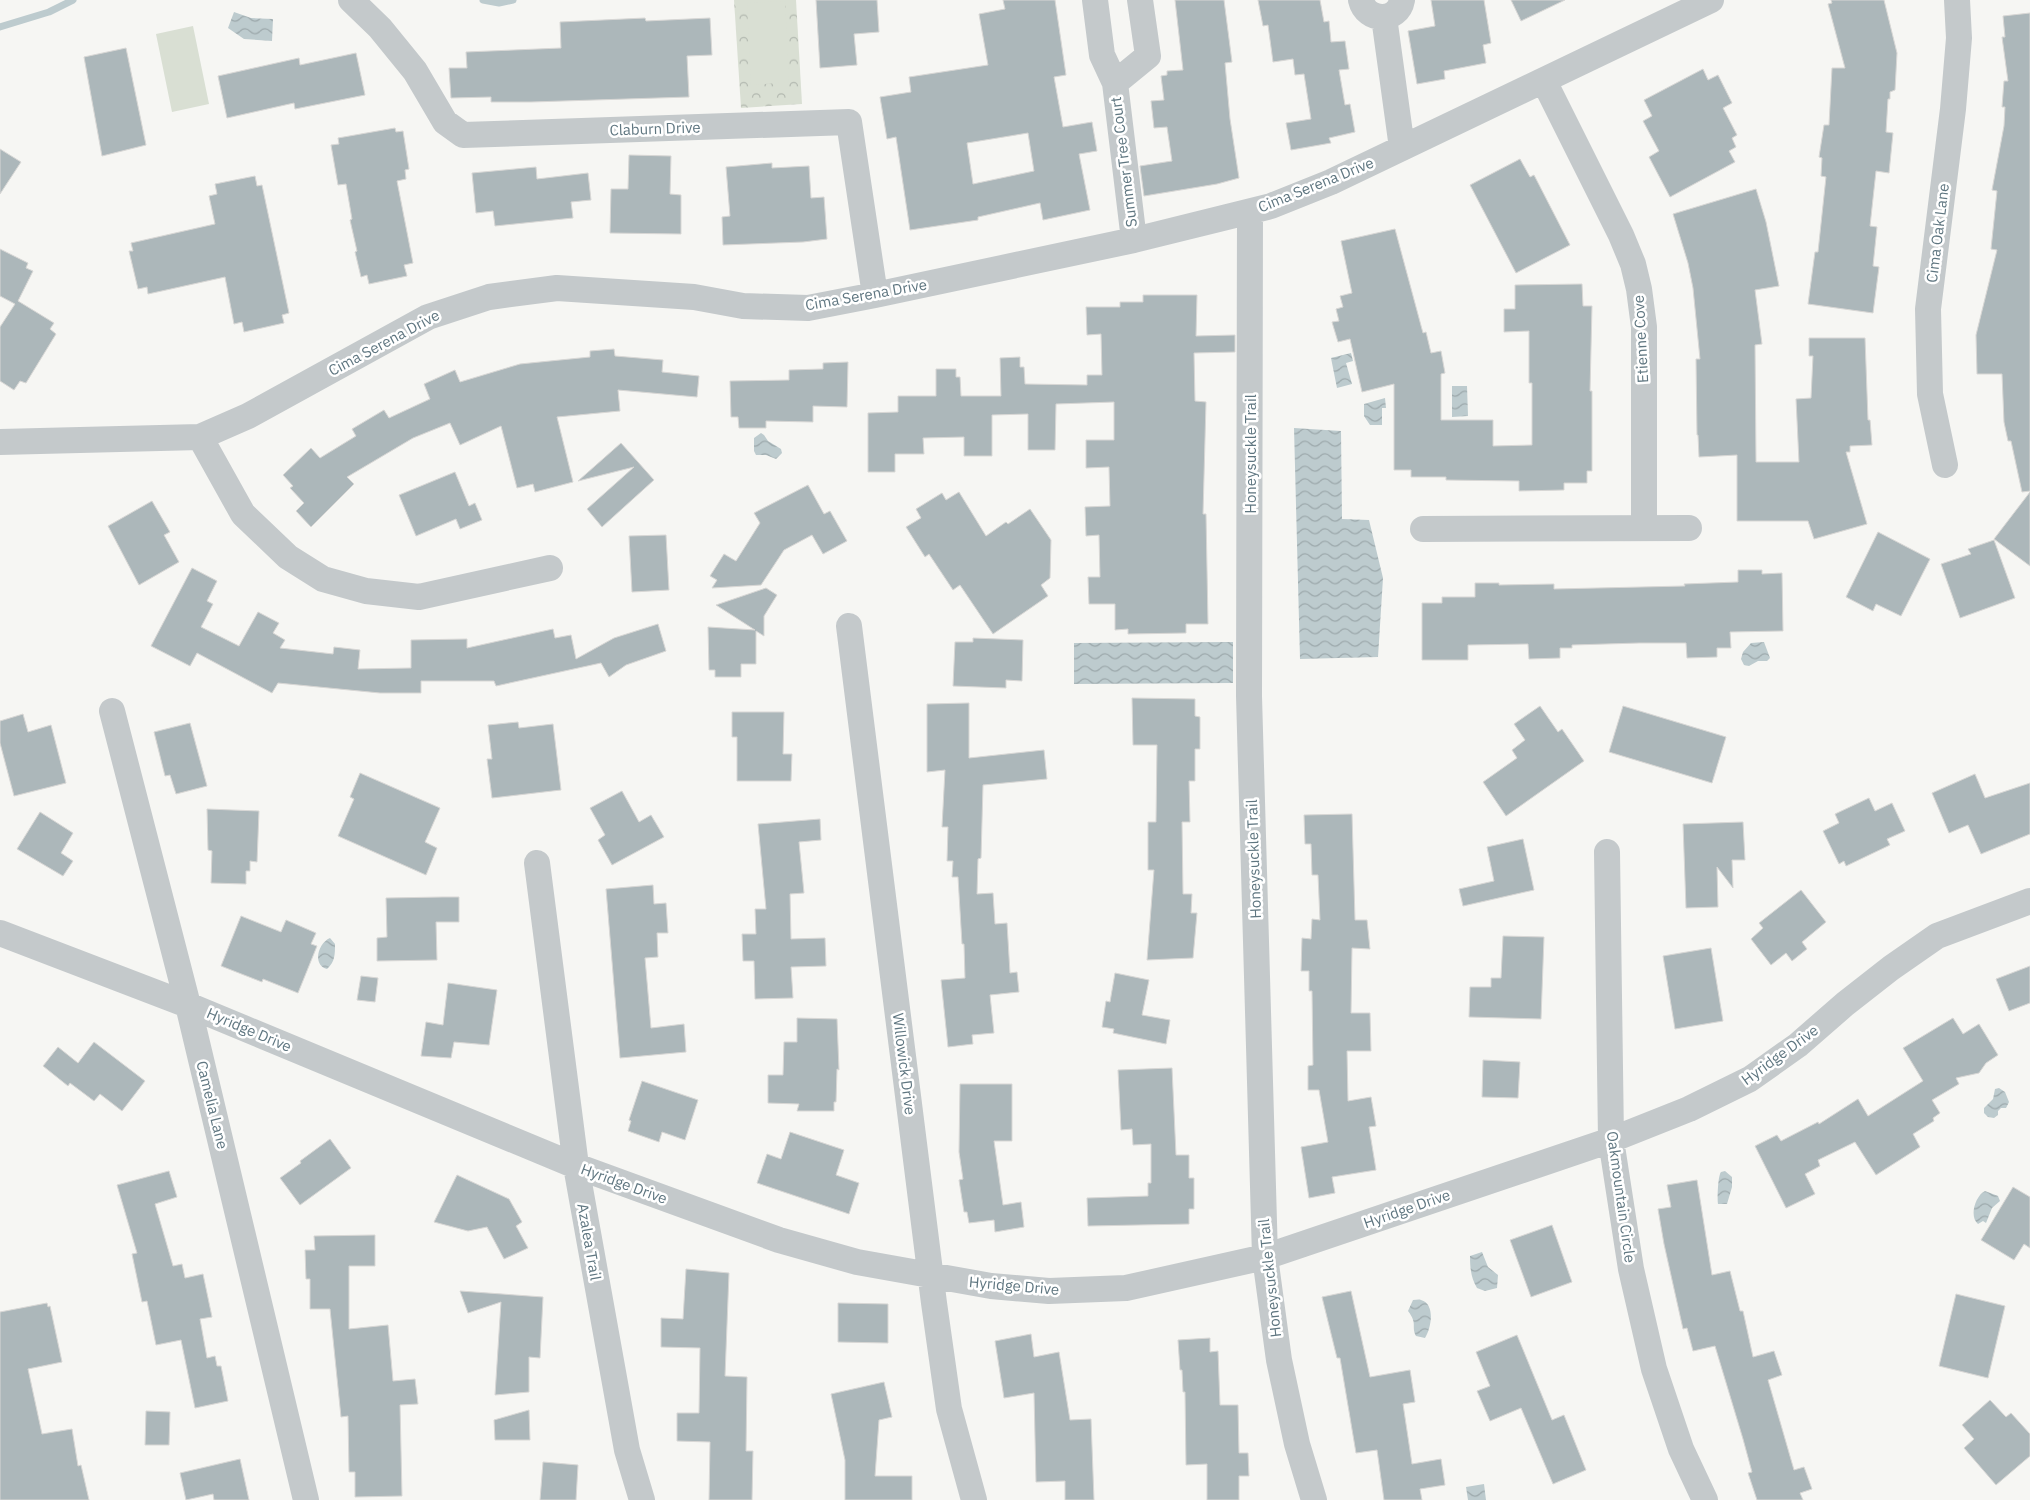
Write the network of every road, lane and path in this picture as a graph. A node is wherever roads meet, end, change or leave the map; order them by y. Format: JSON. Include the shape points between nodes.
{"nodes":[{"id":1,"x":351,"y":0,"type":"edge"},
{"id":2,"x":1095,"y":0,"type":"edge"},
{"id":3,"x":1140,"y":0,"type":"edge"},
{"id":4,"x":1361,"y":0,"type":"edge"},
{"id":5,"x":1712,"y":0,"type":"edge"},
{"id":6,"x":1956,"y":0,"type":"edge"},
{"id":7,"x":1393,"y":9,"type":"edge"},
{"id":8,"x":1544,"y":81,"type":"junction"},
{"id":9,"x":1115,"y":83,"type":"junction"},
{"id":10,"x":1402,"y":148,"type":"junction"},
{"id":11,"x":1250,"y":212,"type":"junction"},
{"id":12,"x":1134,"y":240,"type":"junction"},
{"id":13,"x":876,"y":296,"type":"junction"},
{"id":14,"x":200,"y":437,"type":"junction"},
{"id":15,"x":0,"y":442,"type":"edge"},
{"id":16,"x":1944,"y":465,"type":"dead end"},
{"id":17,"x":1644,"y":528,"type":"junction"},
{"id":18,"x":1689,"y":528,"type":"dead end"},
{"id":19,"x":1423,"y":529,"type":"dead end"},
{"id":20,"x":550,"y":568,"type":"dead end"},
{"id":21,"x":849,"y":626,"type":"dead end"},
{"id":22,"x":112,"y":711,"type":"dead end"},
{"id":23,"x":1607,"y":852,"type":"dead end"},
{"id":24,"x":536,"y":863,"type":"dead end"},
{"id":25,"x":2030,"y":901,"type":"edge"},
{"id":26,"x":0,"y":933,"type":"edge"},
{"id":27,"x":188,"y":1005,"type":"junction"},
{"id":28,"x":1611,"y":1140,"type":"junction"},
{"id":29,"x":576,"y":1166,"type":"junction"},
{"id":30,"x":1265,"y":1257,"type":"junction"},
{"id":31,"x":930,"y":1276,"type":"junction"},
{"id":32,"x":306,"y":1500,"type":"edge"},
{"id":33,"x":642,"y":1500,"type":"edge"},
{"id":34,"x":974,"y":1500,"type":"edge"},
{"id":35,"x":1314,"y":1500,"type":"edge"},
{"id":36,"x":1705,"y":1500,"type":"edge"}],
"edges":[{"from":1,"to":13,"type":"street","name":"Claburn Drive","via":[[380,28],[415,72],[445,122],[463,135],[849,122]]},
{"from":2,"to":9,"type":"street","name":"Summer Tree Court","via":[[1102,55]]},
{"from":3,"to":9,"type":"street","name":"Summer Tree Court","via":[[1148,56]]},
{"from":4,"to":7,"type":"street","via":[[1370,14]]},
{"from":5,"to":8,"type":"street","name":"Cima Serena Drive"},
{"from":6,"to":16,"type":"street","name":"Cima Oak Lane","via":[[1959,38],[1953,109],[1928,309],[1930,394]]},
{"from":7,"to":10,"type":"street"},
{"from":8,"to":10,"type":"street","name":"Cima Serena Drive"},
{"from":8,"to":17,"type":"street","name":"Etienne Cove","via":[[1621,235],[1639,290],[1644,327]]},
{"from":9,"to":12,"type":"street","name":"Summer Tree Court"},
{"from":10,"to":11,"type":"street","name":"Cima Serena Drive","via":[[1331,182]]},
{"from":11,"to":12,"type":"street","name":"Cima Serena Drive"},
{"from":11,"to":30,"type":"street","name":"Honeysuckle Trail","via":[[1249,696]]},
{"from":12,"to":13,"type":"street","name":"Cima Serena Drive"},
{"from":13,"to":14,"type":"street","name":"Cima Serena Drive","via":[[808,308],[743,306],[694,297],[557,288],[489,296],[428,317],[248,416]]},
{"from":14,"to":15,"type":"street","name":"Cima Serena Drive"},
{"from":14,"to":20,"type":"street","via":[[242,514],[288,557],[322,579],[366,591],[418,597]]},
{"from":17,"to":18,"type":"street"},
{"from":17,"to":19,"type":"street"},
{"from":21,"to":31,"type":"street","name":"Willowick Drive"},
{"from":22,"to":27,"type":"street","name":"Camelia Lane"},
{"from":23,"to":28,"type":"street","name":"Oakmountain Circle"},
{"from":24,"to":29,"type":"street","name":"Azalea Trail"},
{"from":25,"to":28,"type":"street","name":"Hyridge Drive","via":[[1936,936],[1750,1079],[1689,1109]]},
{"from":26,"to":27,"type":"street","name":"Hyridge Drive"},
{"from":27,"to":29,"type":"street","name":"Hyridge Drive"},
{"from":27,"to":32,"type":"street","name":"Camelia Lane"},
{"from":28,"to":30,"type":"street","name":"Hyridge Drive"},
{"from":28,"to":36,"type":"street","name":"Oakmountain Circle","via":[[1630,1269],[1654,1370],[1681,1449]]},
{"from":29,"to":31,"type":"street","name":"Hyridge Drive","via":[[779,1240],[856,1262]]},
{"from":29,"to":33,"type":"street","name":"Azalea Trail","via":[[627,1450]]},
{"from":30,"to":31,"type":"street","name":"Hyridge Drive","via":[[1126,1288],[1049,1291]]},
{"from":30,"to":35,"type":"street","name":"Honeysuckle Trail","via":[[1279,1360],[1297,1444]]},
{"from":31,"to":34,"type":"street","name":"Willowick Drive","via":[[949,1410]]}]}
